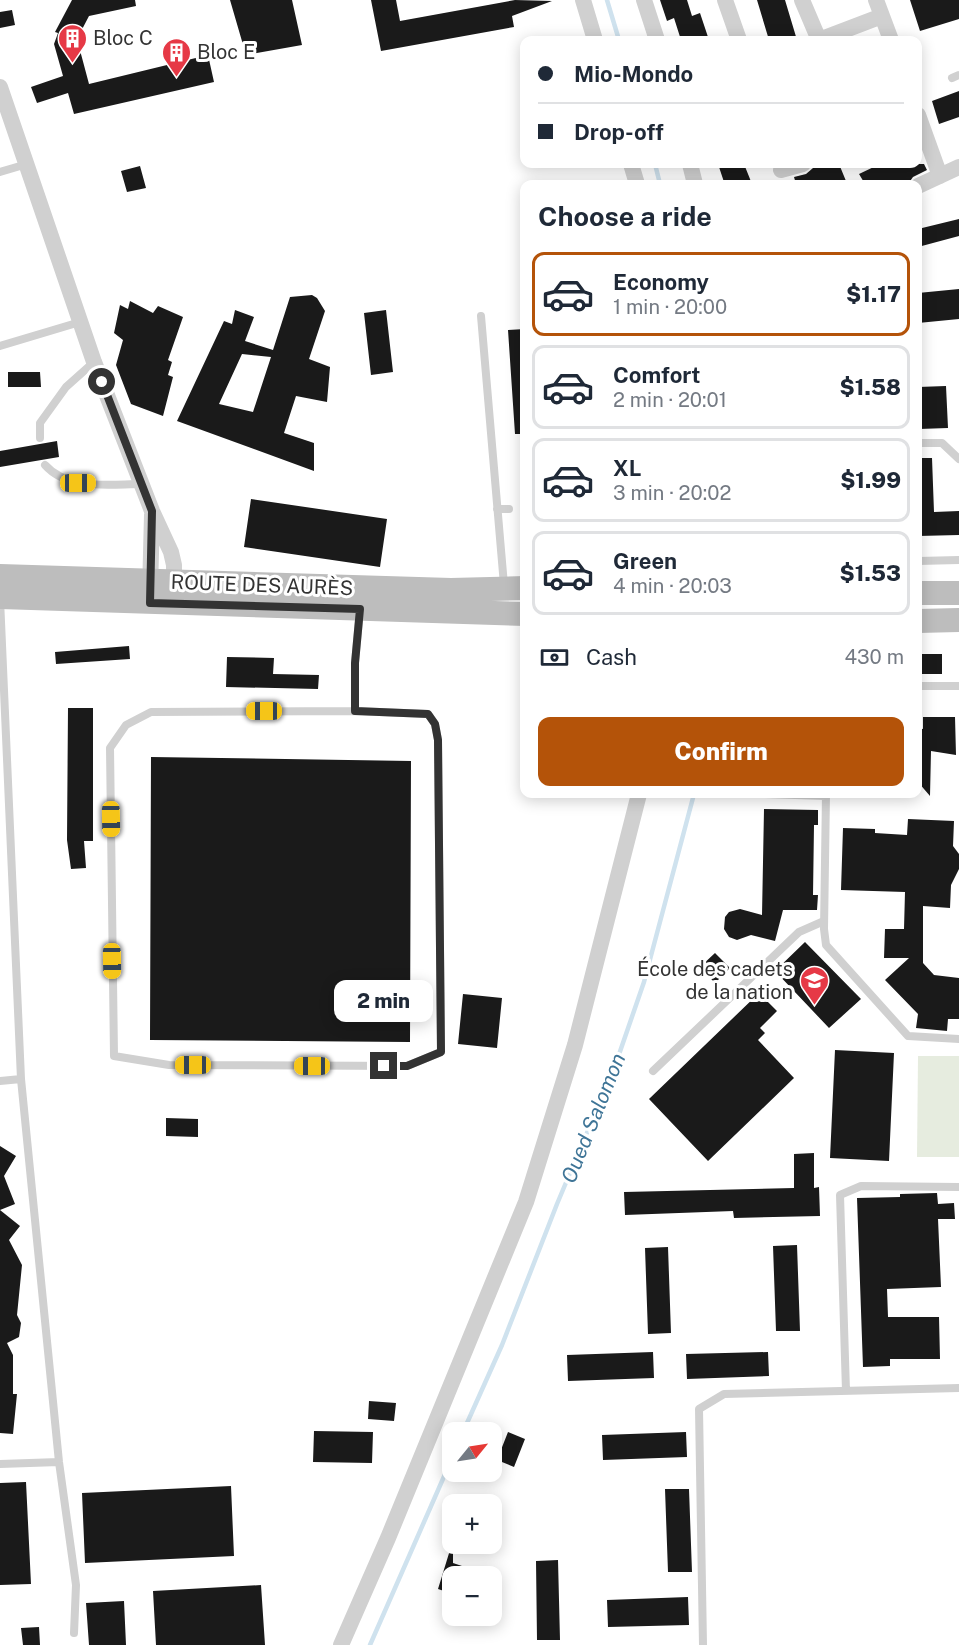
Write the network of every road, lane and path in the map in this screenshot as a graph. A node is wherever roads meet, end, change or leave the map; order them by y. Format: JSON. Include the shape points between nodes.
{"nodes":[{"id":1,"x":583,"y":0,"type":"edge"},
{"id":2,"x":644,"y":0,"type":"edge"},
{"id":3,"x":725,"y":0,"type":"edge"},
{"id":4,"x":802,"y":0,"type":"edge"},
{"id":5,"x":879,"y":8,"type":"edge"},
{"id":6,"x":594,"y":36,"type":"edge"},
{"id":7,"x":656,"y":36,"type":"edge"},
{"id":8,"x":738,"y":36,"type":"edge"},
{"id":9,"x":817,"y":36,"type":"edge"},
{"id":10,"x":826,"y":36,"type":"edge"},
{"id":11,"x":890,"y":36,"type":"edge"},
{"id":12,"x":0,"y":87,"type":"edge"},
{"id":13,"x":922,"y":126,"type":"edge"},
{"id":14,"x":27,"y":165,"type":"junction"},
{"id":15,"x":959,"y":167,"type":"edge"},
{"id":16,"x":0,"y":172,"type":"edge"},
{"id":17,"x":940,"y":176,"type":"junction"},
{"id":18,"x":922,"y":184,"type":"edge"},
{"id":19,"x":481,"y":316,"type":"dead end"},
{"id":20,"x":80,"y":322,"type":"junction"},
{"id":21,"x":0,"y":346,"type":"edge"},
{"id":22,"x":94,"y":362,"type":"junction"},
{"id":23,"x":40,"y":438,"type":"dead end"},
{"id":24,"x":922,"y":443,"type":"edge"},
{"id":25,"x":959,"y":459,"type":"edge"},
{"id":26,"x":45,"y":465,"type":"dead end"},
{"id":27,"x":142,"y":484,"type":"junction"},
{"id":28,"x":497,"y":509,"type":"junction"},
{"id":29,"x":509,"y":509,"type":"dead end"},
{"id":30,"x":152,"y":511,"type":"junction"},
{"id":31,"x":959,"y":560,"type":"edge"},
{"id":32,"x":922,"y":561,"type":"edge"},
{"id":33,"x":0,"y":576,"type":"edge"},
{"id":34,"x":515,"y":589,"type":"edge"},
{"id":35,"x":150,"y":593,"type":"junction"},
{"id":36,"x":174,"y":593,"type":"junction"},
{"id":37,"x":922,"y":593,"type":"edge"},
{"id":38,"x":959,"y":593,"type":"edge"},
{"id":39,"x":0,"y":597,"type":"edge"},
{"id":40,"x":360,"y":609,"type":"junction"},
{"id":41,"x":520,"y":614,"type":"edge"},
{"id":42,"x":959,"y":620,"type":"edge"},
{"id":43,"x":922,"y":621,"type":"edge"},
{"id":44,"x":922,"y":686,"type":"edge"},
{"id":45,"x":959,"y":686,"type":"edge"},
{"id":46,"x":355,"y":711,"type":"junction"},
{"id":47,"x":4,"y":759,"type":"edge"},
{"id":48,"x":638,"y":798,"type":"edge"},
{"id":49,"x":826,"y":798,"type":"edge"},
{"id":50,"x":824,"y":921,"type":"junction"},
{"id":51,"x":959,"y":1040,"type":"edge"},
{"id":52,"x":653,"y":1071,"type":"dead end"},
{"id":53,"x":21,"y":1079,"type":"junction"},
{"id":54,"x":0,"y":1081,"type":"edge"},
{"id":55,"x":959,"y":1187,"type":"edge"},
{"id":56,"x":959,"y":1388,"type":"edge"},
{"id":57,"x":846,"y":1391,"type":"junction"},
{"id":58,"x":60,"y":1462,"type":"junction"},
{"id":59,"x":0,"y":1464,"type":"edge"},
{"id":60,"x":74,"y":1634,"type":"dead end"},
{"id":61,"x":341,"y":1645,"type":"edge"},
{"id":62,"x":703,"y":1645,"type":"edge"}],
"edges":[{"from":1,"to":6,"type":"street"},
{"from":2,"to":7,"type":"street"},
{"from":3,"to":8,"type":"street"},
{"from":4,"to":9,"type":"street"},
{"from":5,"to":10,"type":"street"},
{"from":5,"to":11,"type":"street"},
{"from":12,"to":14,"type":"street"},
{"from":13,"to":17,"type":"street"},
{"from":14,"to":16,"type":"lane"},
{"from":14,"to":20,"type":"street"},
{"from":15,"to":17,"type":"street"},
{"from":17,"to":18,"type":"street"},
{"from":19,"to":28,"type":"lane"},
{"from":20,"to":21,"type":"lane"},
{"from":20,"to":22,"type":"street"},
{"from":22,"to":23,"type":"lane","via":[[66,387],[40,423]]},
{"from":22,"to":27,"type":"street"},
{"from":24,"to":25,"type":"lane","via":[[942,443]]},
{"from":26,"to":27,"type":"lane","via":[[53,474],[78,483]]},
{"from":27,"to":30,"type":"street"},
{"from":28,"to":29,"type":"lane"},
{"from":28,"to":34,"type":"lane"},
{"from":30,"to":35,"type":"street"},
{"from":30,"to":36,"type":"street","via":[[171,552]]},
{"from":31,"to":32,"type":"lane"},
{"from":33,"to":35,"type":"street","name":"ROUTE DES AURÈS"},
{"from":34,"to":36,"type":"street","name":"ROUTE DES AURÈS"},
{"from":35,"to":36,"type":"street","name":"ROUTE DES AURÈS"},
{"from":35,"to":39,"type":"street","name":"ROUTE DES AURÈS"},
{"from":36,"to":40,"type":"street","name":"ROUTE DES AURÈS"},
{"from":37,"to":38,"type":"street"},
{"from":39,"to":47,"type":"lane"},
{"from":40,"to":41,"type":"street","name":"ROUTE DES AURÈS"},
{"from":40,"to":46,"type":"lane"},
{"from":42,"to":43,"type":"street"},
{"from":44,"to":45,"type":"lane"},
{"from":46,"to":46,"type":"lane","via":[[151,712],[126,725],[110,748],[114,1056],[169,1065],[407,1066],[441,1052],[435,724],[428,714]]},
{"from":47,"to":53,"type":"lane"},
{"from":48,"to":61,"type":"street","via":[[575,1045],[526,1202]]},
{"from":49,"to":50,"type":"lane"},
{"from":50,"to":51,"type":"lane","via":[[826,945],[908,1036]]},
{"from":50,"to":52,"type":"lane","via":[[799,932]]},
{"from":53,"to":54,"type":"lane"},
{"from":53,"to":58,"type":"lane"},
{"from":55,"to":57,"type":"lane","via":[[861,1186],[840,1195]]},
{"from":56,"to":57,"type":"lane"},
{"from":57,"to":62,"type":"lane","via":[[724,1394],[699,1408]]},
{"from":58,"to":59,"type":"lane"},
{"from":58,"to":60,"type":"lane","via":[[76,1585]]}]}
